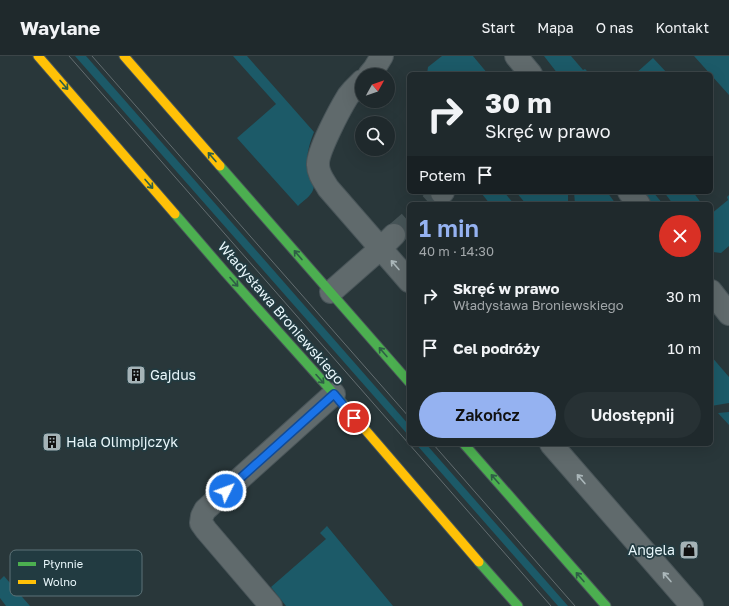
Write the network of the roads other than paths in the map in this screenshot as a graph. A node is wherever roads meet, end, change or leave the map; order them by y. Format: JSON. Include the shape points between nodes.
{"nodes":[{"id":1,"x":38,"y":56,"type":"edge"},
{"id":2,"x":124,"y":56,"type":"edge"},
{"id":3,"x":382,"y":56,"type":"edge"},
{"id":4,"x":516,"y":56,"type":"edge"},
{"id":5,"x":374,"y":68,"type":"edge"},
{"id":6,"x":530,"y":72,"type":"edge"},
{"id":7,"x":355,"y":88,"type":"edge"},
{"id":8,"x":631,"y":194,"type":"edge"},
{"id":9,"x":637,"y":202,"type":"edge"},
{"id":10,"x":388,"y":242,"type":"junction"},
{"id":11,"x":407,"y":277,"type":"edge"},
{"id":12,"x":331,"y":292,"type":"junction"},
{"id":13,"x":713,"y":294,"type":"edge"},
{"id":14,"x":729,"y":314,"type":"edge"},
{"id":15,"x":407,"y":380,"type":"edge"},
{"id":16,"x":334,"y":394,"type":"junction"},
{"id":17,"x":466,"y":446,"type":"edge"},
{"id":18,"x":553,"y":446,"type":"edge"},
{"id":19,"x":271,"y":606,"type":"edge"},
{"id":20,"x":518,"y":606,"type":"edge"},
{"id":21,"x":606,"y":606,"type":"edge"},
{"id":22,"x":692,"y":606,"type":"edge"}],
"edges":[{"from":1,"to":16,"type":"main road","name":"Władysława Broniewskiego","one_way":true},
{"from":12,"to":2,"type":"main road","one_way":true},
{"from":3,"to":5,"type":"street"},
{"from":4,"to":6,"type":"street"},
{"from":7,"to":10,"type":"street","via":[[346,99],[325,141],[318,164],[328,188]]},
{"from":8,"to":9,"type":"street"},
{"from":11,"to":10,"type":"street","one_way":true},
{"from":10,"to":12,"type":"street"},
{"from":15,"to":12,"type":"main road","one_way":true},
{"from":13,"to":14,"type":"street"},
{"from":16,"to":19,"type":"street","via":[[205,510],[202,516],[201,523],[206,530]]},
{"from":16,"to":20,"type":"main road","name":"Władysława Broniewskiego"},
{"from":21,"to":17,"type":"main road","one_way":true},
{"from":22,"to":18,"type":"street","one_way":true}]}
